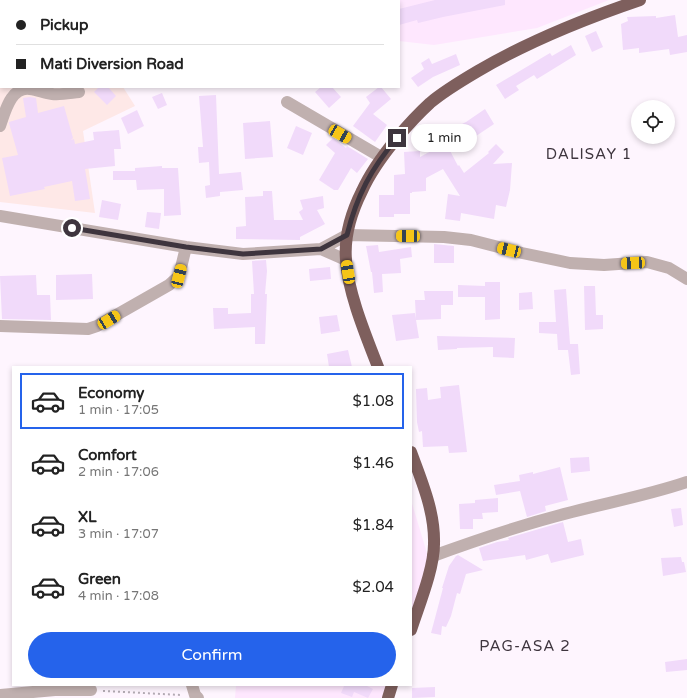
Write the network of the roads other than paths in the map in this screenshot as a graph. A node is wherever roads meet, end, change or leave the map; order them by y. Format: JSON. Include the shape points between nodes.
{"nodes":[{"id":1,"x":640,"y":0,"type":"edge"},
{"id":2,"x":79,"y":92,"type":"dead end"},
{"id":3,"x":6,"y":98,"type":"edge"},
{"id":4,"x":287,"y":102,"type":"dead end"},
{"id":5,"x":0,"y":126,"type":"edge"},
{"id":6,"x":381,"y":157,"type":"junction"},
{"id":7,"x":0,"y":216,"type":"edge"},
{"id":8,"x":347,"y":235,"type":"junction"},
{"id":9,"x":186,"y":247,"type":"junction"},
{"id":10,"x":321,"y":249,"type":"junction"},
{"id":11,"x":346,"y":260,"type":"junction"},
{"id":12,"x":687,"y":279,"type":"edge"},
{"id":13,"x":0,"y":326,"type":"edge"},
{"id":14,"x":378,"y":366,"type":"edge"},
{"id":15,"x":412,"y":455,"type":"edge"},
{"id":16,"x":687,"y":482,"type":"edge"},
{"id":17,"x":433,"y":556,"type":"junction"},
{"id":18,"x":412,"y":627,"type":"edge"},
{"id":19,"x":392,"y":686,"type":"edge"},
{"id":20,"x":91,"y":690,"type":"road end"},
{"id":21,"x":0,"y":695,"type":"edge"},
{"id":22,"x":388,"y":698,"type":"edge"}],
"edges":[{"from":1,"to":6,"type":"highway","via":[[578,22],[493,62],[460,81],[431,103]]},
{"from":2,"to":3,"type":"street","via":[[58,94],[23,89]]},
{"from":3,"to":5,"type":"street"},
{"from":4,"to":6,"type":"street"},
{"from":6,"to":8,"type":"highway","via":[[367,178],[352,214]]},
{"from":7,"to":9,"type":"street"},
{"from":8,"to":10,"type":"street"},
{"from":8,"to":11,"type":"highway"},
{"from":8,"to":12,"type":"street","via":[[471,240],[570,263],[647,262],[669,268]]},
{"from":9,"to":10,"type":"street","via":[[243,254]]},
{"from":9,"to":13,"type":"street","via":[[179,276],[175,280],[97,326],[88,329]]},
{"from":10,"to":11,"type":"street"},
{"from":11,"to":14,"type":"highway","via":[[350,285]]},
{"from":15,"to":17,"type":"highway","via":[[428,499],[433,522]]},
{"from":16,"to":17,"type":"street","via":[[498,533]]},
{"from":17,"to":18,"type":"highway"},
{"from":19,"to":22,"type":"highway"},
{"from":20,"to":21,"type":"street"}]}
